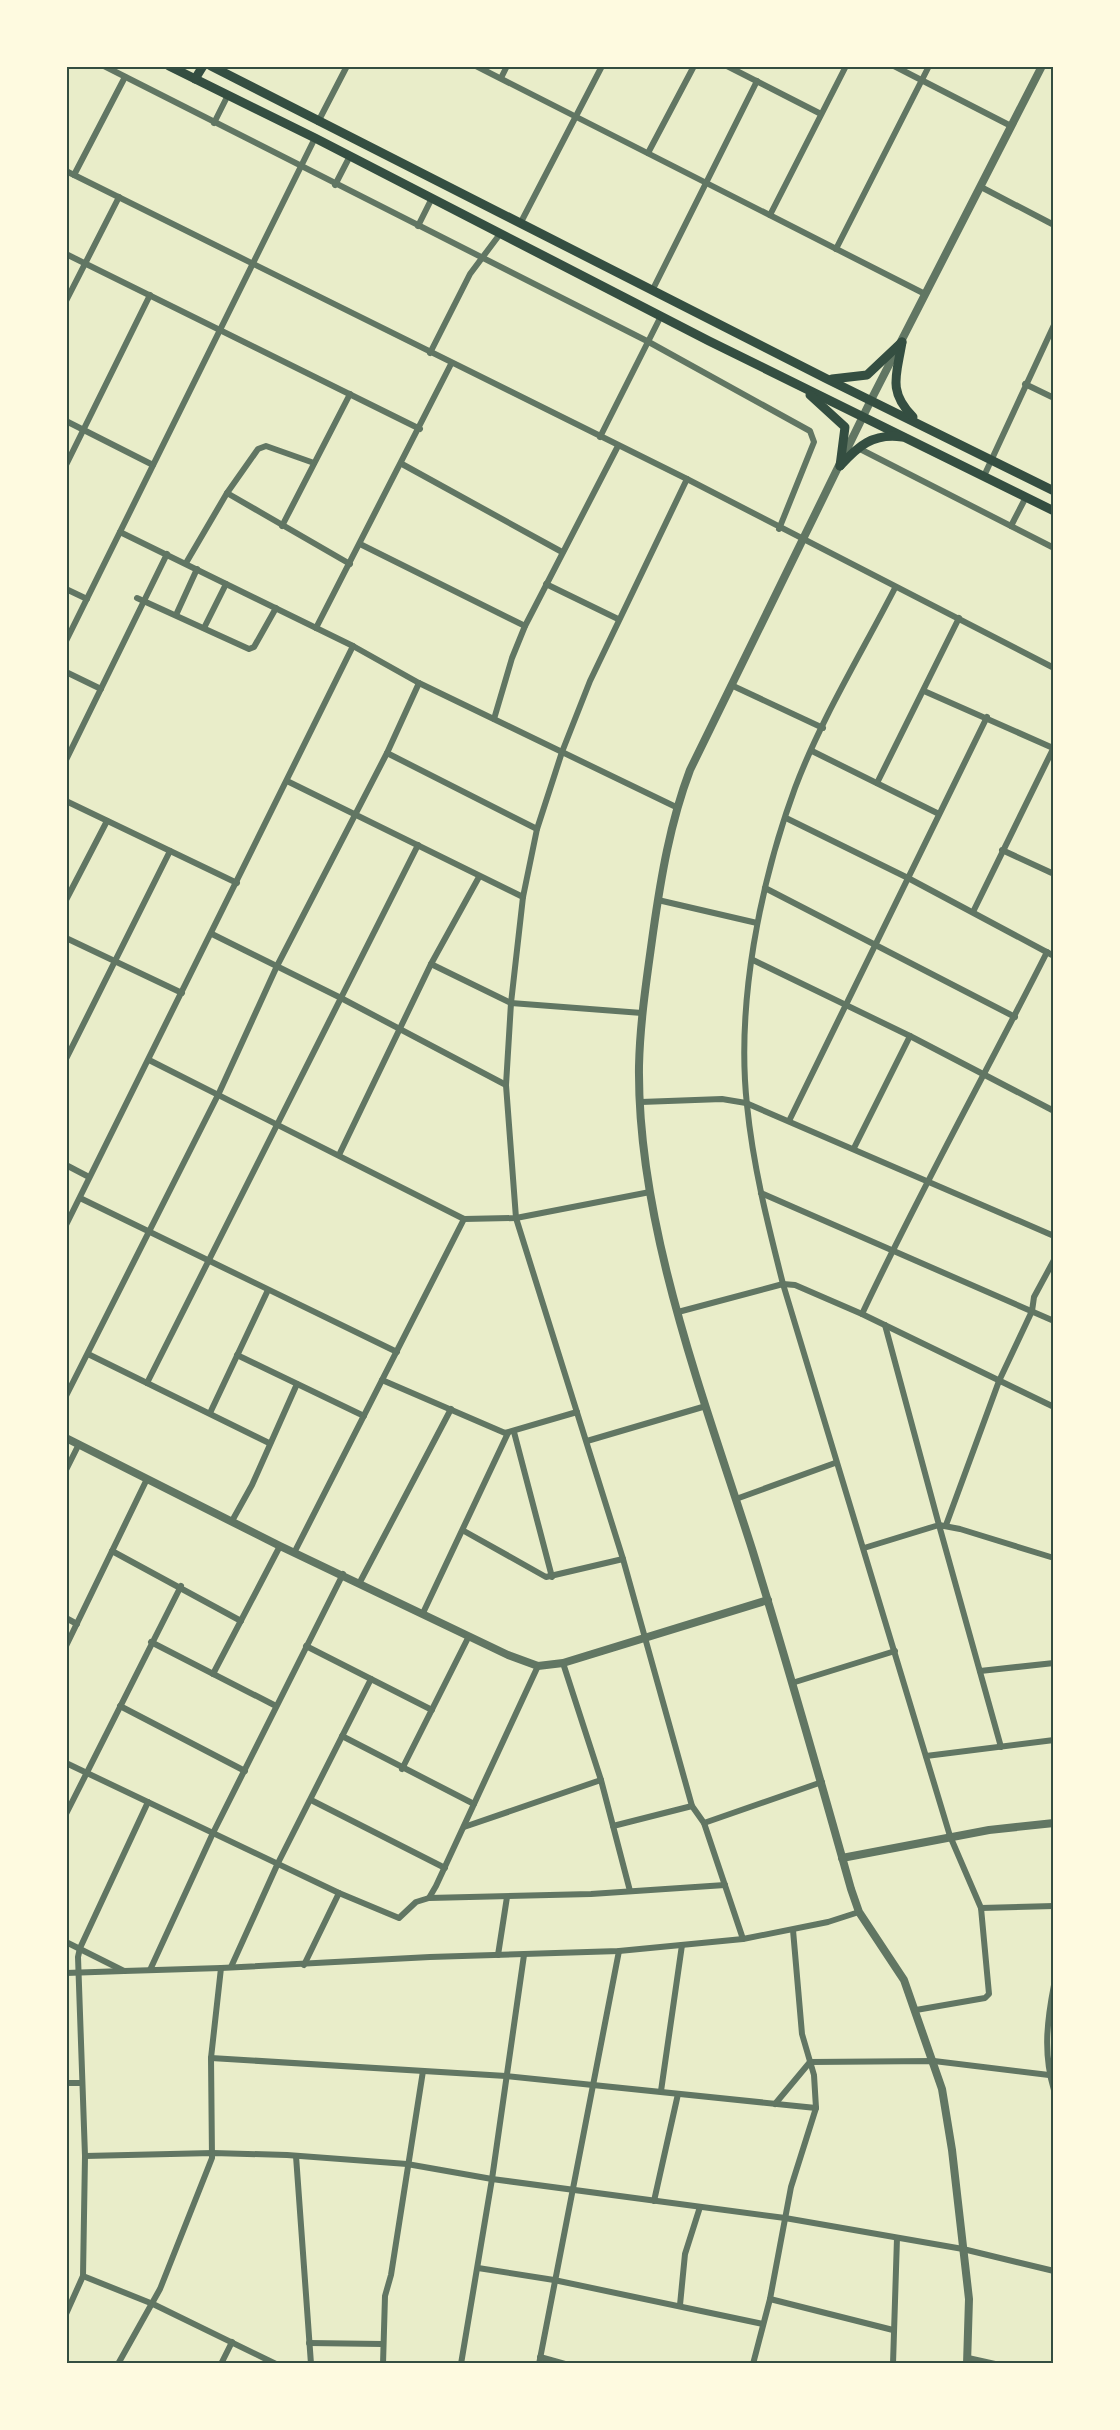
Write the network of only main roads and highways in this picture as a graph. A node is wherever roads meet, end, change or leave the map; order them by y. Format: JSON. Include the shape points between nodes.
{"nodes":[{"id":1,"x":169,"y":66,"type":"edge"},
{"id":2,"x":203,"y":66,"type":"edge"},
{"id":3,"x":211,"y":66,"type":"edge"},
{"id":4,"x":195,"y":79,"type":"junction"},
{"id":5,"x":827,"y":379,"type":"junction"},
{"id":6,"x":794,"y":383,"type":"junction"},
{"id":7,"x":918,"y":423,"type":"junction"},
{"id":8,"x":910,"y":439,"type":"junction"},
{"id":9,"x":1054,"y":491,"type":"edge"},
{"id":10,"x":1054,"y":511,"type":"edge"}],
"edges":[{"from":1,"to":4,"type":"main road"},
{"from":2,"to":4,"type":"main road"},
{"from":3,"to":5,"type":"main road"},
{"from":4,"to":6,"type":"main road"},
{"from":5,"to":7,"type":"main road"},
{"from":5,"to":7,"type":"main road","via":[[867,375],[902,342],[895,389],[905,410]]},
{"from":6,"to":8,"type":"main road"},
{"from":6,"to":8,"type":"main road","via":[[845,428],[840,466],[857,447],[874,439]]},
{"from":7,"to":9,"type":"main road"},
{"from":8,"to":10,"type":"main road"}]}
